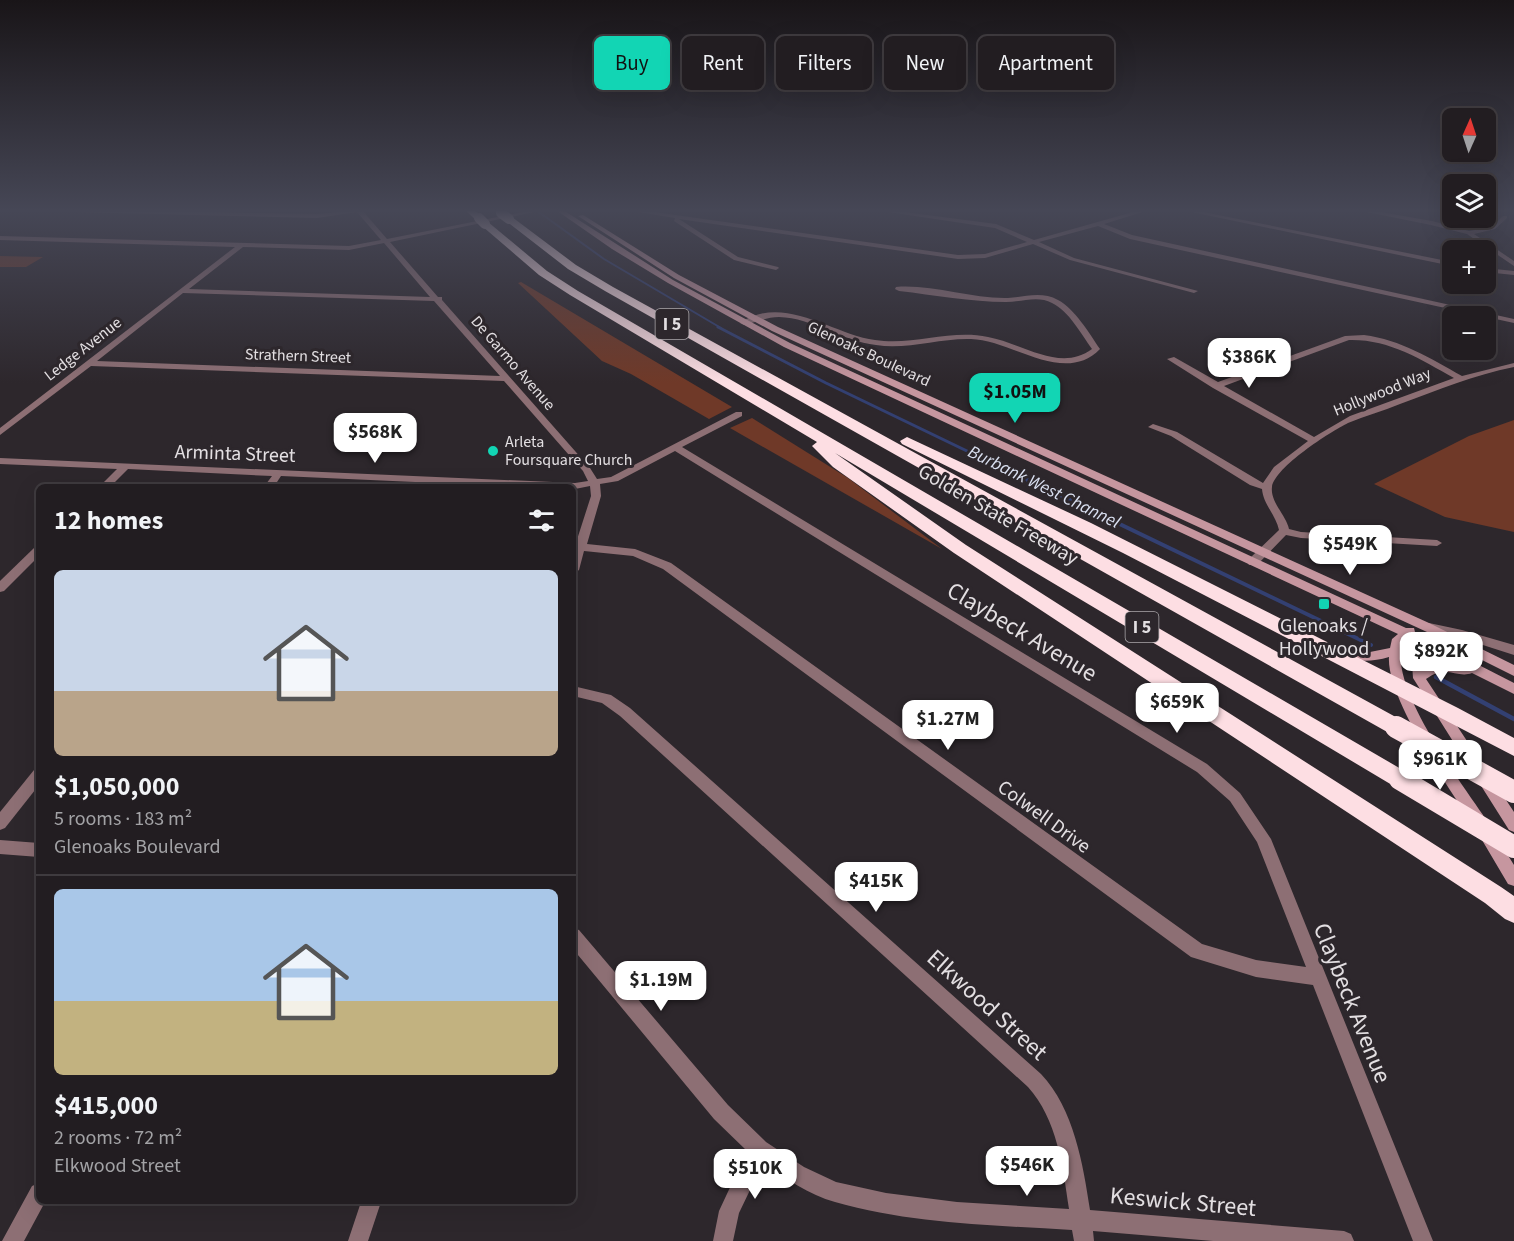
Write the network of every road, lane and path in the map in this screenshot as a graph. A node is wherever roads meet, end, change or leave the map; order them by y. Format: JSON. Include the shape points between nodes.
{"nodes":[{"id":1,"x":212,"y":268,"type":"edge"},
{"id":2,"x":411,"y":268,"type":"edge"},
{"id":3,"x":538,"y":268,"type":"edge"},
{"id":4,"x":549,"y":268,"type":"edge"},
{"id":5,"x":563,"y":268,"type":"edge"},
{"id":6,"x":574,"y":268,"type":"edge"},
{"id":7,"x":644,"y":268,"type":"edge"},
{"id":8,"x":664,"y":268,"type":"edge"},
{"id":9,"x":1106,"y":268,"type":"edge"},
{"id":10,"x":1271,"y":268,"type":"edge"},
{"id":11,"x":1496,"y":271,"type":"edge"},
{"id":12,"x":1514,"y":273,"type":"edge"},
{"id":13,"x":899,"y":289,"type":"dead end"},
{"id":14,"x":182,"y":291,"type":"junction"},
{"id":15,"x":1194,"y":291,"type":"dead end"},
{"id":16,"x":439,"y":299,"type":"junction"},
{"id":17,"x":756,"y":319,"type":"junction"},
{"id":18,"x":1514,"y":321,"type":"edge"},
{"id":19,"x":744,"y":323,"type":"junction"},
{"id":20,"x":1171,"y":359,"type":"dead end"},
{"id":21,"x":87,"y":363,"type":"junction"},
{"id":22,"x":1514,"y":365,"type":"edge"},
{"id":23,"x":508,"y":379,"type":"junction"},
{"id":24,"x":1462,"y":379,"type":"junction"},
{"id":25,"x":1216,"y":386,"type":"junction"},
{"id":26,"x":739,"y":414,"type":"dead end"},
{"id":27,"x":843,"y":418,"type":"junction"},
{"id":28,"x":798,"y":426,"type":"junction"},
{"id":29,"x":1153,"y":427,"type":"dead end"},
{"id":30,"x":0,"y":432,"type":"edge"},
{"id":31,"x":1315,"y":441,"type":"junction"},
{"id":32,"x":676,"y":448,"type":"junction"},
{"id":33,"x":1041,"y":451,"type":"junction"},
{"id":34,"x":1031,"y":459,"type":"junction"},
{"id":35,"x":0,"y":461,"type":"edge"},
{"id":36,"x":929,"y":466,"type":"junction"},
{"id":37,"x":124,"y":468,"type":"junction"},
{"id":38,"x":278,"y":474,"type":"junction"},
{"id":39,"x":884,"y":476,"type":"junction"},
{"id":40,"x":107,"y":484,"type":"edge"},
{"id":41,"x":271,"y":484,"type":"edge"},
{"id":42,"x":435,"y":484,"type":"edge"},
{"id":43,"x":595,"y":484,"type":"junction"},
{"id":44,"x":576,"y":486,"type":"edge"},
{"id":45,"x":1266,"y":487,"type":"junction"},
{"id":46,"x":1284,"y":531,"type":"junction"},
{"id":47,"x":1437,"y":543,"type":"dead end"},
{"id":48,"x":580,"y":547,"type":"junction"},
{"id":49,"x":36,"y":553,"type":"edge"},
{"id":50,"x":1263,"y":553,"type":"junction"},
{"id":51,"x":576,"y":560,"type":"edge"},
{"id":52,"x":1253,"y":562,"type":"junction"},
{"id":53,"x":0,"y":588,"type":"edge"},
{"id":54,"x":1425,"y":626,"type":"junction"},
{"id":55,"x":1404,"y":632,"type":"junction"},
{"id":56,"x":1424,"y":642,"type":"junction"},
{"id":57,"x":1320,"y":646,"type":"junction"},
{"id":58,"x":1514,"y":650,"type":"edge"},
{"id":59,"x":1394,"y":651,"type":"junction"},
{"id":60,"x":1514,"y":671,"type":"edge"},
{"id":61,"x":1419,"y":678,"type":"junction"},
{"id":62,"x":1401,"y":687,"type":"junction"},
{"id":63,"x":1511,"y":687,"type":"edge"},
{"id":64,"x":576,"y":692,"type":"edge"},
{"id":65,"x":1437,"y":705,"type":"junction"},
{"id":66,"x":1514,"y":748,"type":"edge"},
{"id":67,"x":36,"y":778,"type":"edge"},
{"id":68,"x":1514,"y":792,"type":"edge"},
{"id":69,"x":0,"y":823,"type":"edge"},
{"id":70,"x":1514,"y":825,"type":"edge"},
{"id":71,"x":0,"y":847,"type":"edge"},
{"id":72,"x":1514,"y":847,"type":"edge"},
{"id":73,"x":36,"y":850,"type":"edge"},
{"id":74,"x":1514,"y":879,"type":"edge"},
{"id":75,"x":1504,"y":897,"type":"edge"},
{"id":76,"x":1514,"y":911,"type":"edge"},
{"id":77,"x":576,"y":940,"type":"edge"},
{"id":78,"x":1318,"y":977,"type":"junction"},
{"id":79,"x":759,"y":1149,"type":"junction"},
{"id":80,"x":36,"y":1197,"type":"edge"},
{"id":81,"x":370,"y":1204,"type":"edge"},
{"id":82,"x":1081,"y":1220,"type":"junction"},
{"id":83,"x":12,"y":1241,"type":"edge"},
{"id":84,"x":358,"y":1241,"type":"edge"},
{"id":85,"x":723,"y":1241,"type":"edge"},
{"id":86,"x":1084,"y":1241,"type":"edge"},
{"id":87,"x":1344,"y":1241,"type":"edge"},
{"id":88,"x":1423,"y":1241,"type":"edge"}],
"edges":[{"from":1,"to":14,"type":"street","name":"Ledge Avenue"},
{"from":2,"to":16,"type":"street","name":"De Garmo Avenue"},
{"from":3,"to":28,"type":"highway","name":"Golden State Freeway","number":"I 5"},
{"from":4,"to":39,"type":"highway","via":[[879,461]]},
{"from":5,"to":36,"type":"highway","via":[[895,460]]},
{"from":6,"to":27,"type":"highway","name":"Golden State Freeway","number":"I 5"},
{"from":7,"to":19,"type":"main road","name":"Glenoaks Boulevard"},
{"from":8,"to":17,"type":"main road","name":"Glenoaks Boulevard"},
{"from":9,"to":15,"type":"street"},
{"from":10,"to":18,"type":"street"},
{"from":11,"to":12,"type":"street"},
{"from":13,"to":17,"type":"street","via":[[1007,300],[1040,297],[1057,302],[1096,349],[1090,356],[1052,360],[977,336],[887,344],[859,340],[789,315]]},
{"from":14,"to":16,"type":"street"},
{"from":14,"to":21,"type":"street","name":"Ledge Avenue"},
{"from":16,"to":23,"type":"street","name":"De Garmo Avenue"},
{"from":17,"to":19,"type":"street"},
{"from":17,"to":33,"type":"main road","name":"Glenoaks Boulevard"},
{"from":19,"to":34,"type":"main road","name":"Glenoaks Boulevard"},
{"from":20,"to":25,"type":"street"},
{"from":21,"to":23,"type":"street","name":"Strathern Street"},
{"from":21,"to":30,"type":"street","name":"Ledge Avenue"},
{"from":22,"to":24,"type":"street","name":"Hollywood Way"},
{"from":23,"to":43,"type":"street","name":"De Garmo Avenue"},
{"from":24,"to":25,"type":"street","via":[[1390,341],[1366,336],[1348,338]]},
{"from":24,"to":31,"type":"street","name":"Hollywood Way","via":[[1342,423]]},
{"from":25,"to":31,"type":"street"},
{"from":26,"to":32,"type":"street","name":"Arminta Street"},
{"from":27,"to":36,"type":"highway","name":"Golden State Freeway","number":"I 5"},
{"from":27,"to":57,"type":"highway","via":[[967,469]]},
{"from":28,"to":39,"type":"highway","name":"Golden State Freeway","number":"I 5"},
{"from":28,"to":75,"type":"highway","via":[[838,464],[960,549]]},
{"from":29,"to":45,"type":"street","via":[[1174,434]]},
{"from":31,"to":45,"type":"street","name":"Hollywood Way","via":[[1273,472]]},
{"from":32,"to":43,"type":"street","name":"Arminta Street","via":[[614,479]]},
{"from":32,"to":78,"type":"street","name":"Claybeck Avenue","via":[[1202,768],[1235,797],[1263,839]]},
{"from":33,"to":34,"type":"main road"},
{"from":33,"to":50,"type":"main road","name":"Glenoaks Boulevard"},
{"from":34,"to":52,"type":"main road","name":"Glenoaks Boulevard"},
{"from":35,"to":37,"type":"street","name":"Arminta Street"},
{"from":36,"to":68,"type":"highway","name":"Golden State Freeway","number":"I 5","bridge":true},
{"from":37,"to":38,"type":"street","name":"Arminta Street"},
{"from":37,"to":40,"type":"street"},
{"from":38,"to":41,"type":"street"},
{"from":38,"to":42,"type":"street","name":"Arminta Street"},
{"from":39,"to":72,"type":"highway","name":"Golden State Freeway","number":"I 5","bridge":true},
{"from":43,"to":44,"type":"street","name":"Arminta Street"},
{"from":43,"to":48,"type":"street","via":[[596,496]]},
{"from":45,"to":46,"type":"street"},
{"from":46,"to":47,"type":"street"},
{"from":46,"to":50,"type":"street"},
{"from":48,"to":51,"type":"street"},
{"from":48,"to":78,"type":"street","name":"Colwell Drive","via":[[631,550],[667,566],[1197,951],[1261,971]]},
{"from":49,"to":53,"type":"street"},
{"from":50,"to":52,"type":"street"},
{"from":50,"to":54,"type":"main road","name":"Glenoaks Boulevard"},
{"from":52,"to":55,"type":"main road","name":"Glenoaks Boulevard"},
{"from":54,"to":55,"type":"main road"},
{"from":54,"to":56,"type":"main road"},
{"from":54,"to":58,"type":"street"},
{"from":54,"to":60,"type":"main road","name":"Glenoaks Boulevard"},
{"from":55,"to":56,"type":"main road","name":"Glenoaks Boulevard"},
{"from":55,"to":59,"type":"main road"},
{"from":56,"to":61,"type":"main road"},
{"from":56,"to":63,"type":"main road","name":"Glenoaks Boulevard"},
{"from":57,"to":59,"type":"main road","via":[[1357,658]]},
{"from":57,"to":62,"type":"highway"},
{"from":59,"to":62,"type":"main road","via":[[1394,669]]},
{"from":61,"to":63,"type":"main road","via":[[1436,666],[1448,665]]},
{"from":61,"to":65,"type":"main road"},
{"from":62,"to":65,"type":"highway"},
{"from":62,"to":74,"type":"main road","via":[[1409,710]]},
{"from":64,"to":82,"type":"street","name":"Elkwood Street","via":[[606,699],[625,712],[1041,1088],[1058,1118]]},
{"from":65,"to":66,"type":"highway"},
{"from":65,"to":70,"type":"main road"},
{"from":67,"to":69,"type":"street"},
{"from":71,"to":73,"type":"street"},
{"from":75,"to":76,"type":"highway"},
{"from":77,"to":79,"type":"street","name":"Keswick Street","via":[[720,1112]]},
{"from":78,"to":88,"type":"street","name":"Claybeck Avenue"},
{"from":79,"to":82,"type":"street","name":"Keswick Street","via":[[834,1192],[865,1199],[957,1212]]},
{"from":79,"to":85,"type":"street","via":[[729,1211]]},
{"from":80,"to":83,"type":"street"},
{"from":81,"to":84,"type":"street"},
{"from":82,"to":86,"type":"street","name":"Elkwood Street"},
{"from":82,"to":87,"type":"street","name":"Keswick Street"}]}
